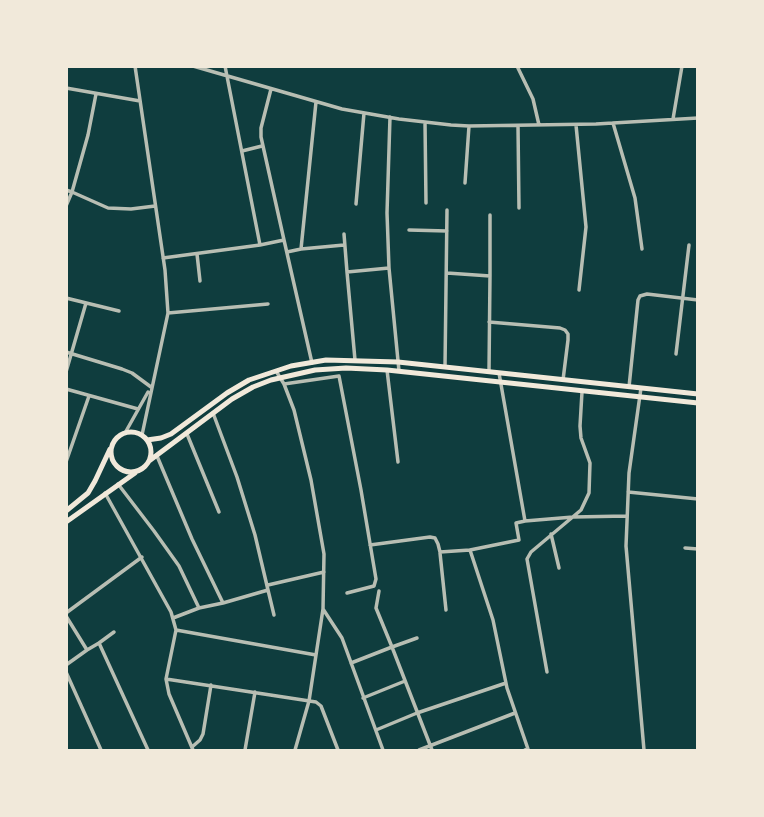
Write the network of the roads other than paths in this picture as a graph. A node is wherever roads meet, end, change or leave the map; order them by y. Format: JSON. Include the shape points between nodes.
{"nodes":[{"id":1,"x":135,"y":66,"type":"edge"},
{"id":2,"x":193,"y":66,"type":"edge"},
{"id":3,"x":225,"y":66,"type":"edge"},
{"id":4,"x":517,"y":66,"type":"edge"},
{"id":5,"x":682,"y":66,"type":"edge"},
{"id":6,"x":228,"y":76,"type":"junction"},
{"id":7,"x":66,"y":88,"type":"edge"},
{"id":8,"x":271,"y":89,"type":"junction"},
{"id":9,"x":96,"y":94,"type":"junction"},
{"id":10,"x":140,"y":101,"type":"junction"},
{"id":11,"x":316,"y":102,"type":"junction"},
{"id":12,"x":363,"y":113,"type":"junction"},
{"id":13,"x":390,"y":117,"type":"junction"},
{"id":14,"x":698,"y":118,"type":"edge"},
{"id":15,"x":673,"y":120,"type":"junction"},
{"id":16,"x":425,"y":122,"type":"junction"},
{"id":17,"x":614,"y":123,"type":"junction"},
{"id":18,"x":576,"y":124,"type":"junction"},
{"id":19,"x":518,"y":125,"type":"junction"},
{"id":20,"x":539,"y":125,"type":"junction"},
{"id":21,"x":470,"y":126,"type":"junction"},
{"id":22,"x":262,"y":146,"type":"junction"},
{"id":23,"x":242,"y":151,"type":"junction"},
{"id":24,"x":465,"y":183,"type":"dead end"},
{"id":25,"x":69,"y":191,"type":"edge"},
{"id":26,"x":426,"y":203,"type":"dead end"},
{"id":27,"x":356,"y":204,"type":"dead end"},
{"id":28,"x":66,"y":206,"type":"edge"},
{"id":29,"x":155,"y":206,"type":"junction"},
{"id":30,"x":519,"y":208,"type":"dead end"},
{"id":31,"x":447,"y":210,"type":"dead end"},
{"id":32,"x":491,"y":215,"type":"dead end"},
{"id":33,"x":409,"y":230,"type":"dead end"},
{"id":34,"x":447,"y":231,"type":"junction"},
{"id":35,"x":344,"y":234,"type":"dead end"},
{"id":36,"x":284,"y":240,"type":"junction"},
{"id":37,"x":260,"y":245,"type":"junction"},
{"id":38,"x":345,"y":245,"type":"junction"},
{"id":39,"x":689,"y":246,"type":"dead end"},
{"id":40,"x":300,"y":249,"type":"junction"},
{"id":41,"x":642,"y":249,"type":"dead end"},
{"id":42,"x":287,"y":252,"type":"junction"},
{"id":43,"x":197,"y":254,"type":"junction"},
{"id":44,"x":163,"y":258,"type":"junction"},
{"id":45,"x":389,"y":268,"type":"junction"},
{"id":46,"x":347,"y":272,"type":"junction"},
{"id":47,"x":447,"y":273,"type":"junction"},
{"id":48,"x":490,"y":276,"type":"junction"},
{"id":49,"x":200,"y":281,"type":"dead end"},
{"id":50,"x":579,"y":289,"type":"dead end"},
{"id":51,"x":66,"y":298,"type":"edge"},
{"id":52,"x":682,"y":298,"type":"junction"},
{"id":53,"x":698,"y":300,"type":"edge"},
{"id":54,"x":86,"y":303,"type":"junction"},
{"id":55,"x":268,"y":304,"type":"dead end"},
{"id":56,"x":119,"y":311,"type":"dead end"},
{"id":57,"x":168,"y":313,"type":"junction"},
{"id":58,"x":489,"y":322,"type":"junction"},
{"id":59,"x":66,"y":352,"type":"edge"},
{"id":60,"x":73,"y":354,"type":"junction"},
{"id":61,"x":676,"y":354,"type":"dead end"},
{"id":62,"x":336,"y":360,"type":"junction"},
{"id":63,"x":355,"y":360,"type":"junction"},
{"id":64,"x":398,"y":362,"type":"junction"},
{"id":65,"x":312,"y":363,"type":"junction"},
{"id":66,"x":445,"y":367,"type":"junction"},
{"id":67,"x":337,"y":368,"type":"junction"},
{"id":68,"x":387,"y":370,"type":"junction"},
{"id":69,"x":276,"y":371,"type":"junction"},
{"id":70,"x":399,"y":371,"type":"junction"},
{"id":71,"x":66,"y":372,"type":"edge"},
{"id":72,"x":489,"y":372,"type":"junction"},
{"id":73,"x":499,"y":373,"type":"junction"},
{"id":74,"x":339,"y":376,"type":"junction"},
{"id":75,"x":563,"y":380,"type":"junction"},
{"id":76,"x":283,"y":381,"type":"junction"},
{"id":77,"x":500,"y":382,"type":"junction"},
{"id":78,"x":151,"y":387,"type":"junction"},
{"id":79,"x":629,"y":387,"type":"junction"},
{"id":80,"x":641,"y":388,"type":"junction"},
{"id":81,"x":66,"y":389,"type":"edge"},
{"id":82,"x":582,"y":392,"type":"junction"},
{"id":83,"x":698,"y":394,"type":"edge"},
{"id":84,"x":89,"y":396,"type":"junction"},
{"id":85,"x":640,"y":398,"type":"junction"},
{"id":86,"x":698,"y":403,"type":"edge"},
{"id":87,"x":138,"y":410,"type":"junction"},
{"id":88,"x":213,"y":413,"type":"junction"},
{"id":89,"x":186,"y":432,"type":"junction"},
{"id":90,"x":125,"y":433,"type":"junction"},
{"id":91,"x":144,"y":438,"type":"junction"},
{"id":92,"x":111,"y":447,"type":"junction"},
{"id":93,"x":157,"y":456,"type":"junction"},
{"id":94,"x":149,"y":461,"type":"junction"},
{"id":95,"x":66,"y":462,"type":"edge"},
{"id":96,"x":398,"y":462,"type":"dead end"},
{"id":97,"x":144,"y":468,"type":"junction"},
{"id":98,"x":118,"y":484,"type":"junction"},
{"id":99,"x":628,"y":492,"type":"junction"},
{"id":100,"x":105,"y":493,"type":"junction"},
{"id":101,"x":698,"y":499,"type":"edge"},
{"id":102,"x":68,"y":507,"type":"edge"},
{"id":103,"x":219,"y":512,"type":"dead end"},
{"id":104,"x":627,"y":516,"type":"junction"},
{"id":105,"x":573,"y":517,"type":"junction"},
{"id":106,"x":525,"y":521,"type":"junction"},
{"id":107,"x":66,"y":523,"type":"edge"},
{"id":108,"x":551,"y":534,"type":"junction"},
{"id":109,"x":370,"y":545,"type":"junction"},
{"id":110,"x":685,"y":548,"type":"dead end"},
{"id":111,"x":698,"y":549,"type":"edge"},
{"id":112,"x":470,"y":550,"type":"junction"},
{"id":113,"x":440,"y":552,"type":"junction"},
{"id":114,"x":142,"y":558,"type":"junction"},
{"id":115,"x":559,"y":568,"type":"dead end"},
{"id":116,"x":324,"y":572,"type":"junction"},
{"id":117,"x":268,"y":587,"type":"junction"},
{"id":118,"x":379,"y":591,"type":"dead end"},
{"id":119,"x":347,"y":593,"type":"dead end"},
{"id":120,"x":223,"y":603,"type":"junction"},
{"id":121,"x":199,"y":608,"type":"junction"},
{"id":122,"x":323,"y":610,"type":"junction"},
{"id":123,"x":446,"y":610,"type":"dead end"},
{"id":124,"x":66,"y":614,"type":"edge"},
{"id":125,"x":274,"y":615,"type":"dead end"},
{"id":126,"x":173,"y":618,"type":"junction"},
{"id":127,"x":176,"y":630,"type":"junction"},
{"id":128,"x":114,"y":632,"type":"dead end"},
{"id":129,"x":417,"y":638,"type":"dead end"},
{"id":130,"x":99,"y":643,"type":"junction"},
{"id":131,"x":392,"y":648,"type":"junction"},
{"id":132,"x":87,"y":650,"type":"junction"},
{"id":133,"x":316,"y":655,"type":"junction"},
{"id":134,"x":351,"y":663,"type":"junction"},
{"id":135,"x":66,"y":665,"type":"edge"},
{"id":136,"x":66,"y":672,"type":"edge"},
{"id":137,"x":547,"y":672,"type":"dead end"},
{"id":138,"x":166,"y":679,"type":"junction"},
{"id":139,"x":405,"y":681,"type":"junction"},
{"id":140,"x":506,"y":683,"type":"junction"},
{"id":141,"x":211,"y":685,"type":"junction"},
{"id":142,"x":255,"y":692,"type":"junction"},
{"id":143,"x":363,"y":698,"type":"junction"},
{"id":144,"x":309,"y":701,"type":"junction"},
{"id":145,"x":418,"y":713,"type":"junction"},
{"id":146,"x":515,"y":713,"type":"junction"},
{"id":147,"x":375,"y":730,"type":"junction"},
{"id":148,"x":431,"y":748,"type":"edge"},
{"id":149,"x":193,"y":749,"type":"edge"},
{"id":150,"x":527,"y":750,"type":"edge"},
{"id":151,"x":102,"y":751,"type":"edge"},
{"id":152,"x":148,"y":751,"type":"edge"},
{"id":153,"x":245,"y":751,"type":"edge"},
{"id":154,"x":295,"y":751,"type":"edge"},
{"id":155,"x":338,"y":751,"type":"edge"},
{"id":156,"x":383,"y":751,"type":"edge"},
{"id":157,"x":419,"y":751,"type":"edge"},
{"id":158,"x":645,"y":751,"type":"edge"}],
"edges":[{"from":1,"to":10,"type":"street"},
{"from":2,"to":6,"type":"street"},
{"from":3,"to":6,"type":"street"},
{"from":4,"to":20,"type":"street"},
{"from":5,"to":15,"type":"street"},
{"from":6,"to":8,"type":"street"},
{"from":6,"to":23,"type":"street"},
{"from":7,"to":9,"type":"street"},
{"from":8,"to":11,"type":"street"},
{"from":8,"to":22,"type":"street","via":[[261,128]]},
{"from":9,"to":10,"type":"street"},
{"from":9,"to":25,"type":"street"},
{"from":10,"to":29,"type":"street"},
{"from":11,"to":12,"type":"street"},
{"from":11,"to":40,"type":"street"},
{"from":12,"to":13,"type":"street"},
{"from":12,"to":27,"type":"street"},
{"from":13,"to":16,"type":"street"},
{"from":13,"to":45,"type":"street"},
{"from":14,"to":15,"type":"street"},
{"from":15,"to":17,"type":"street"},
{"from":16,"to":21,"type":"street"},
{"from":16,"to":26,"type":"street"},
{"from":17,"to":18,"type":"street"},
{"from":17,"to":41,"type":"street","via":[[632,184]]},
{"from":18,"to":20,"type":"street"},
{"from":18,"to":50,"type":"street","via":[[586,227]]},
{"from":19,"to":20,"type":"street"},
{"from":19,"to":21,"type":"street"},
{"from":19,"to":30,"type":"street"},
{"from":21,"to":24,"type":"street"},
{"from":22,"to":23,"type":"street"},
{"from":22,"to":36,"type":"street"},
{"from":23,"to":37,"type":"street"},
{"from":25,"to":28,"type":"street"},
{"from":25,"to":29,"type":"street","via":[[108,208]]},
{"from":29,"to":44,"type":"street"},
{"from":31,"to":34,"type":"street"},
{"from":32,"to":48,"type":"street"},
{"from":33,"to":34,"type":"street"},
{"from":34,"to":47,"type":"street"},
{"from":35,"to":38,"type":"street"},
{"from":36,"to":37,"type":"street"},
{"from":36,"to":42,"type":"street"},
{"from":37,"to":43,"type":"street"},
{"from":38,"to":40,"type":"street"},
{"from":38,"to":46,"type":"street"},
{"from":39,"to":52,"type":"street"},
{"from":40,"to":42,"type":"street"},
{"from":42,"to":65,"type":"street"},
{"from":43,"to":44,"type":"street"},
{"from":43,"to":49,"type":"street"},
{"from":44,"to":57,"type":"street"},
{"from":45,"to":46,"type":"street"},
{"from":45,"to":64,"type":"street"},
{"from":46,"to":63,"type":"street"},
{"from":47,"to":48,"type":"street"},
{"from":47,"to":66,"type":"street"},
{"from":48,"to":58,"type":"street"},
{"from":51,"to":54,"type":"street"},
{"from":52,"to":53,"type":"street"},
{"from":52,"to":61,"type":"street"},
{"from":52,"to":79,"type":"street","via":[[640,296]]},
{"from":54,"to":56,"type":"street"},
{"from":54,"to":60,"type":"street"},
{"from":55,"to":57,"type":"street"},
{"from":57,"to":78,"type":"street"},
{"from":58,"to":72,"type":"street"},
{"from":58,"to":75,"type":"street","via":[[565,330]]},
{"from":59,"to":60,"type":"street"},
{"from":60,"to":71,"type":"street"},
{"from":60,"to":78,"type":"street","via":[[132,373]]},
{"from":62,"to":63,"type":"main road"},
{"from":62,"to":65,"type":"main road"},
{"from":62,"to":67,"type":"street"},
{"from":63,"to":64,"type":"main road"},
{"from":64,"to":66,"type":"main road"},
{"from":64,"to":70,"type":"street"},
{"from":65,"to":69,"type":"main road"},
{"from":66,"to":72,"type":"main road"},
{"from":67,"to":68,"type":"main road"},
{"from":67,"to":74,"type":"street"},
{"from":67,"to":76,"type":"main road"},
{"from":68,"to":70,"type":"main road"},
{"from":68,"to":96,"type":"street"},
{"from":69,"to":76,"type":"street"},
{"from":69,"to":91,"type":"main road","via":[[227,393],[171,434]]},
{"from":70,"to":77,"type":"main road"},
{"from":72,"to":73,"type":"main road"},
{"from":73,"to":75,"type":"main road"},
{"from":73,"to":77,"type":"street"},
{"from":74,"to":76,"type":"street"},
{"from":74,"to":109,"type":"street"},
{"from":75,"to":79,"type":"main road"},
{"from":76,"to":88,"type":"main road","via":[[253,387]]},
{"from":76,"to":116,"type":"street","via":[[311,480]]},
{"from":77,"to":82,"type":"main road"},
{"from":77,"to":106,"type":"street"},
{"from":78,"to":87,"type":"street"},
{"from":78,"to":91,"type":"street"},
{"from":79,"to":80,"type":"main road"},
{"from":80,"to":83,"type":"main road"},
{"from":80,"to":85,"type":"street"},
{"from":81,"to":84,"type":"street"},
{"from":82,"to":85,"type":"main road"},
{"from":82,"to":105,"type":"street","via":[[580,431],[590,463],[590,484],[587,499]]},
{"from":84,"to":87,"type":"street"},
{"from":84,"to":95,"type":"street"},
{"from":85,"to":86,"type":"main road"},
{"from":85,"to":99,"type":"street"},
{"from":87,"to":90,"type":"street"},
{"from":88,"to":89,"type":"main road"},
{"from":88,"to":117,"type":"street","via":[[237,477]]},
{"from":89,"to":93,"type":"main road"},
{"from":89,"to":103,"type":"street"},
{"from":90,"to":91,"type":"main road"},
{"from":90,"to":92,"type":"main road"},
{"from":91,"to":94,"type":"main road","via":[[151,450]]},
{"from":92,"to":97,"type":"main road","via":[[119,469],[132,473]]},
{"from":92,"to":102,"type":"main road","via":[[88,493]]},
{"from":93,"to":94,"type":"main road"},
{"from":93,"to":120,"type":"street"},
{"from":94,"to":97,"type":"main road"},
{"from":97,"to":98,"type":"main road"},
{"from":98,"to":100,"type":"main road"},
{"from":98,"to":121,"type":"street","via":[[179,566]]},
{"from":99,"to":101,"type":"street"},
{"from":99,"to":104,"type":"street"},
{"from":100,"to":107,"type":"main road"},
{"from":100,"to":114,"type":"street"},
{"from":104,"to":105,"type":"street"},
{"from":104,"to":158,"type":"street","via":[[627,570]]},
{"from":105,"to":106,"type":"street"},
{"from":105,"to":108,"type":"street"},
{"from":106,"to":112,"type":"street","via":[[516,523],[519,540]]},
{"from":108,"to":115,"type":"street"},
{"from":108,"to":137,"type":"street","via":[[528,555],[527,564]]},
{"from":109,"to":113,"type":"street","via":[[430,537],[435,538]]},
{"from":109,"to":119,"type":"street","via":[[376,583]]},
{"from":110,"to":111,"type":"street"},
{"from":112,"to":113,"type":"street"},
{"from":112,"to":140,"type":"street","via":[[493,620]]},
{"from":113,"to":123,"type":"street"},
{"from":114,"to":124,"type":"street"},
{"from":114,"to":126,"type":"street"},
{"from":116,"to":117,"type":"street"},
{"from":116,"to":122,"type":"street"},
{"from":117,"to":120,"type":"street"},
{"from":117,"to":125,"type":"street"},
{"from":118,"to":131,"type":"street","via":[[376,608]]},
{"from":120,"to":121,"type":"street"},
{"from":121,"to":126,"type":"street"},
{"from":122,"to":133,"type":"street"},
{"from":122,"to":134,"type":"street","via":[[342,638]]},
{"from":124,"to":132,"type":"street"},
{"from":126,"to":127,"type":"street"},
{"from":127,"to":133,"type":"street"},
{"from":127,"to":138,"type":"street"},
{"from":128,"to":130,"type":"street"},
{"from":129,"to":131,"type":"street"},
{"from":130,"to":132,"type":"street"},
{"from":130,"to":152,"type":"street"},
{"from":131,"to":134,"type":"street"},
{"from":131,"to":139,"type":"street"},
{"from":132,"to":135,"type":"street"},
{"from":133,"to":144,"type":"street"},
{"from":134,"to":143,"type":"street"},
{"from":136,"to":151,"type":"street"},
{"from":138,"to":141,"type":"street"},
{"from":138,"to":149,"type":"street"},
{"from":139,"to":143,"type":"street"},
{"from":139,"to":145,"type":"street"},
{"from":140,"to":145,"type":"street"},
{"from":140,"to":146,"type":"street"},
{"from":141,"to":142,"type":"street"},
{"from":141,"to":149,"type":"street","via":[[203,734]]},
{"from":142,"to":144,"type":"street"},
{"from":142,"to":153,"type":"street"},
{"from":143,"to":147,"type":"street"},
{"from":144,"to":154,"type":"street"},
{"from":144,"to":155,"type":"street","via":[[321,706]]},
{"from":145,"to":147,"type":"street"},
{"from":145,"to":148,"type":"street"},
{"from":146,"to":148,"type":"street"},
{"from":146,"to":150,"type":"street"},
{"from":147,"to":156,"type":"street"},
{"from":148,"to":157,"type":"street"}]}
